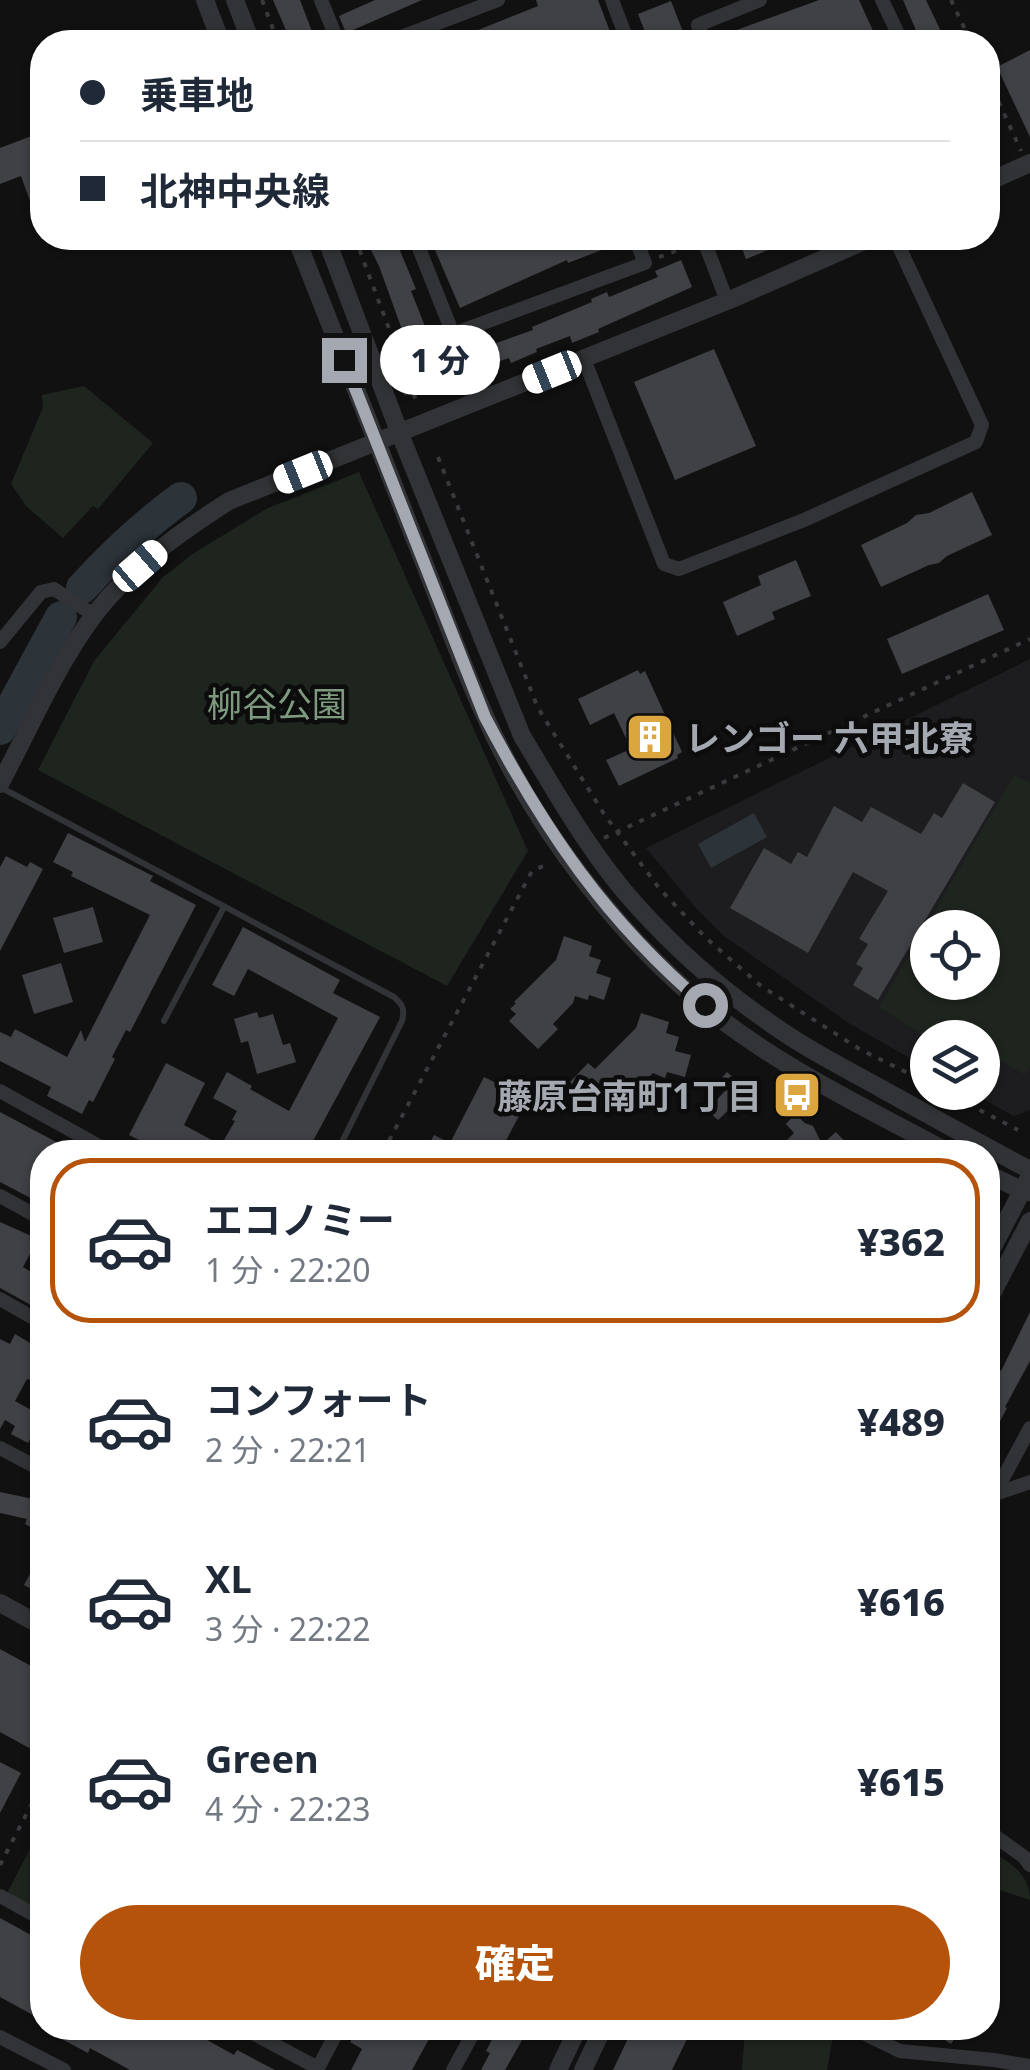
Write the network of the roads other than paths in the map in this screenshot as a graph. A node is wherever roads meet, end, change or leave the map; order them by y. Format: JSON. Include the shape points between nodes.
{"nodes":[{"id":1,"x":205,"y":0,"type":"edge"},
{"id":2,"x":234,"y":0,"type":"edge"},
{"id":3,"x":321,"y":0,"type":"edge"},
{"id":4,"x":498,"y":0,"type":"edge"},
{"id":5,"x":612,"y":0,"type":"edge"},
{"id":6,"x":760,"y":0,"type":"edge"},
{"id":7,"x":882,"y":0,"type":"edge"},
{"id":8,"x":217,"y":30,"type":"edge"},
{"id":9,"x":246,"y":30,"type":"edge"},
{"id":10,"x":333,"y":30,"type":"edge"},
{"id":11,"x":419,"y":30,"type":"edge"},
{"id":12,"x":623,"y":30,"type":"edge"},
{"id":13,"x":700,"y":30,"type":"edge"},
{"id":14,"x":896,"y":30,"type":"edge"},
{"id":15,"x":1026,"y":158,"type":"edge"},
{"id":16,"x":1000,"y":174,"type":"edge"},
{"id":17,"x":301,"y":250,"type":"edge"},
{"id":18,"x":331,"y":250,"type":"edge"},
{"id":19,"x":422,"y":250,"type":"edge"},
{"id":20,"x":640,"y":250,"type":"edge"},
{"id":21,"x":708,"y":250,"type":"edge"},
{"id":22,"x":844,"y":250,"type":"edge"},
{"id":23,"x":901,"y":250,"type":"edge"},
{"id":24,"x":727,"y":301,"type":"junction"},
{"id":25,"x":584,"y":359,"type":"junction"},
{"id":26,"x":400,"y":434,"type":"junction"},
{"id":27,"x":377,"y":443,"type":"junction"},
{"id":28,"x":94,"y":615,"type":"junction"},
{"id":29,"x":0,"y":642,"type":"edge"},
{"id":30,"x":0,"y":786,"type":"edge"},
{"id":31,"x":224,"y":907,"type":"junction"},
{"id":32,"x":164,"y":1021,"type":"dead end"},
{"id":33,"x":0,"y":1091,"type":"edge"},
{"id":34,"x":88,"y":1140,"type":"edge"},
{"id":35,"x":343,"y":1140,"type":"edge"},
{"id":36,"x":926,"y":1140,"type":"edge"},
{"id":37,"x":960,"y":1140,"type":"edge"},
{"id":38,"x":1000,"y":1165,"type":"edge"},
{"id":39,"x":1000,"y":1176,"type":"edge"},
{"id":40,"x":1028,"y":1182,"type":"edge"},
{"id":41,"x":0,"y":1196,"type":"edge"},
{"id":42,"x":30,"y":1212,"type":"edge"},
{"id":43,"x":1030,"y":1221,"type":"edge"},
{"id":44,"x":1000,"y":1234,"type":"edge"},
{"id":45,"x":1000,"y":1279,"type":"edge"},
{"id":46,"x":0,"y":1299,"type":"edge"},
{"id":47,"x":30,"y":1315,"type":"edge"},
{"id":48,"x":1030,"y":1428,"type":"edge"},
{"id":49,"x":0,"y":1448,"type":"edge"},
{"id":50,"x":30,"y":1464,"type":"edge"},
{"id":51,"x":1000,"y":1482,"type":"edge"},
{"id":52,"x":1030,"y":1482,"type":"edge"},
{"id":53,"x":1000,"y":1493,"type":"edge"},
{"id":54,"x":0,"y":1603,"type":"edge"},
{"id":55,"x":30,"y":1619,"type":"edge"},
{"id":56,"x":1000,"y":1840,"type":"edge"},
{"id":57,"x":1030,"y":1865,"type":"edge"},
{"id":58,"x":0,"y":1896,"type":"edge"},
{"id":59,"x":30,"y":1912,"type":"edge"},
{"id":60,"x":0,"y":2036,"type":"edge"},
{"id":61,"x":265,"y":2040,"type":"edge"},
{"id":62,"x":333,"y":2040,"type":"edge"},
{"id":63,"x":470,"y":2040,"type":"edge"},
{"id":64,"x":572,"y":2040,"type":"edge"},
{"id":65,"x":597,"y":2040,"type":"edge"},
{"id":66,"x":877,"y":2040,"type":"edge"},
{"id":67,"x":1030,"y":2066,"type":"edge"},
{"id":68,"x":317,"y":2069,"type":"edge"},
{"id":69,"x":64,"y":2070,"type":"edge"},
{"id":70,"x":454,"y":2070,"type":"edge"},
{"id":71,"x":558,"y":2070,"type":"edge"},
{"id":72,"x":583,"y":2070,"type":"edge"}],
"edges":[{"from":1,"to":8,"type":"street"},
{"from":2,"to":9,"type":"street"},
{"from":3,"to":10,"type":"street"},
{"from":4,"to":11,"type":"street"},
{"from":5,"to":12,"type":"street"},
{"from":6,"to":13,"type":"street","via":[[698,25]]},
{"from":7,"to":14,"type":"street"},
{"from":15,"to":16,"type":"street"},
{"from":17,"to":27,"type":"street"},
{"from":18,"to":26,"type":"street"},
{"from":19,"to":20,"type":"street","via":[[453,334],[645,262]]},
{"from":21,"to":24,"type":"street"},
{"from":22,"to":24,"type":"street"},
{"from":23,"to":25,"type":"street","via":[[982,425],[976,442],[679,569],[664,564]]},
{"from":24,"to":25,"type":"street"},
{"from":25,"to":26,"type":"street"},
{"from":26,"to":27,"type":"street"},
{"from":26,"to":37,"type":"street","via":[[522,736],[635,904],[713,980],[771,1024]]},
{"from":27,"to":28,"type":"street","via":[[230,501],[166,544]]},
{"from":27,"to":36,"type":"street","via":[[485,717],[529,798],[610,913],[726,1023]]},
{"from":28,"to":29,"type":"street","via":[[54,589],[41,592]]},
{"from":28,"to":30,"type":"street"},
{"from":30,"to":31,"type":"lane"},
{"from":31,"to":32,"type":"lane"},
{"from":31,"to":35,"type":"lane","via":[[403,1004],[402,1021]]},
{"from":33,"to":34,"type":"street"},
{"from":38,"to":40,"type":"street"},
{"from":39,"to":40,"type":"street"},
{"from":40,"to":44,"type":"street"},
{"from":41,"to":42,"type":"street"},
{"from":43,"to":45,"type":"street"},
{"from":46,"to":47,"type":"street"},
{"from":48,"to":51,"type":"street"},
{"from":49,"to":50,"type":"street"},
{"from":52,"to":53,"type":"street"},
{"from":54,"to":55,"type":"street"},
{"from":56,"to":57,"type":"street"},
{"from":58,"to":59,"type":"street"},
{"from":60,"to":69,"type":"street"},
{"from":61,"to":68,"type":"street"},
{"from":62,"to":68,"type":"street"},
{"from":63,"to":70,"type":"street"},
{"from":64,"to":71,"type":"street"},
{"from":65,"to":72,"type":"street"},
{"from":66,"to":67,"type":"street","via":[[900,2051]]}]}
